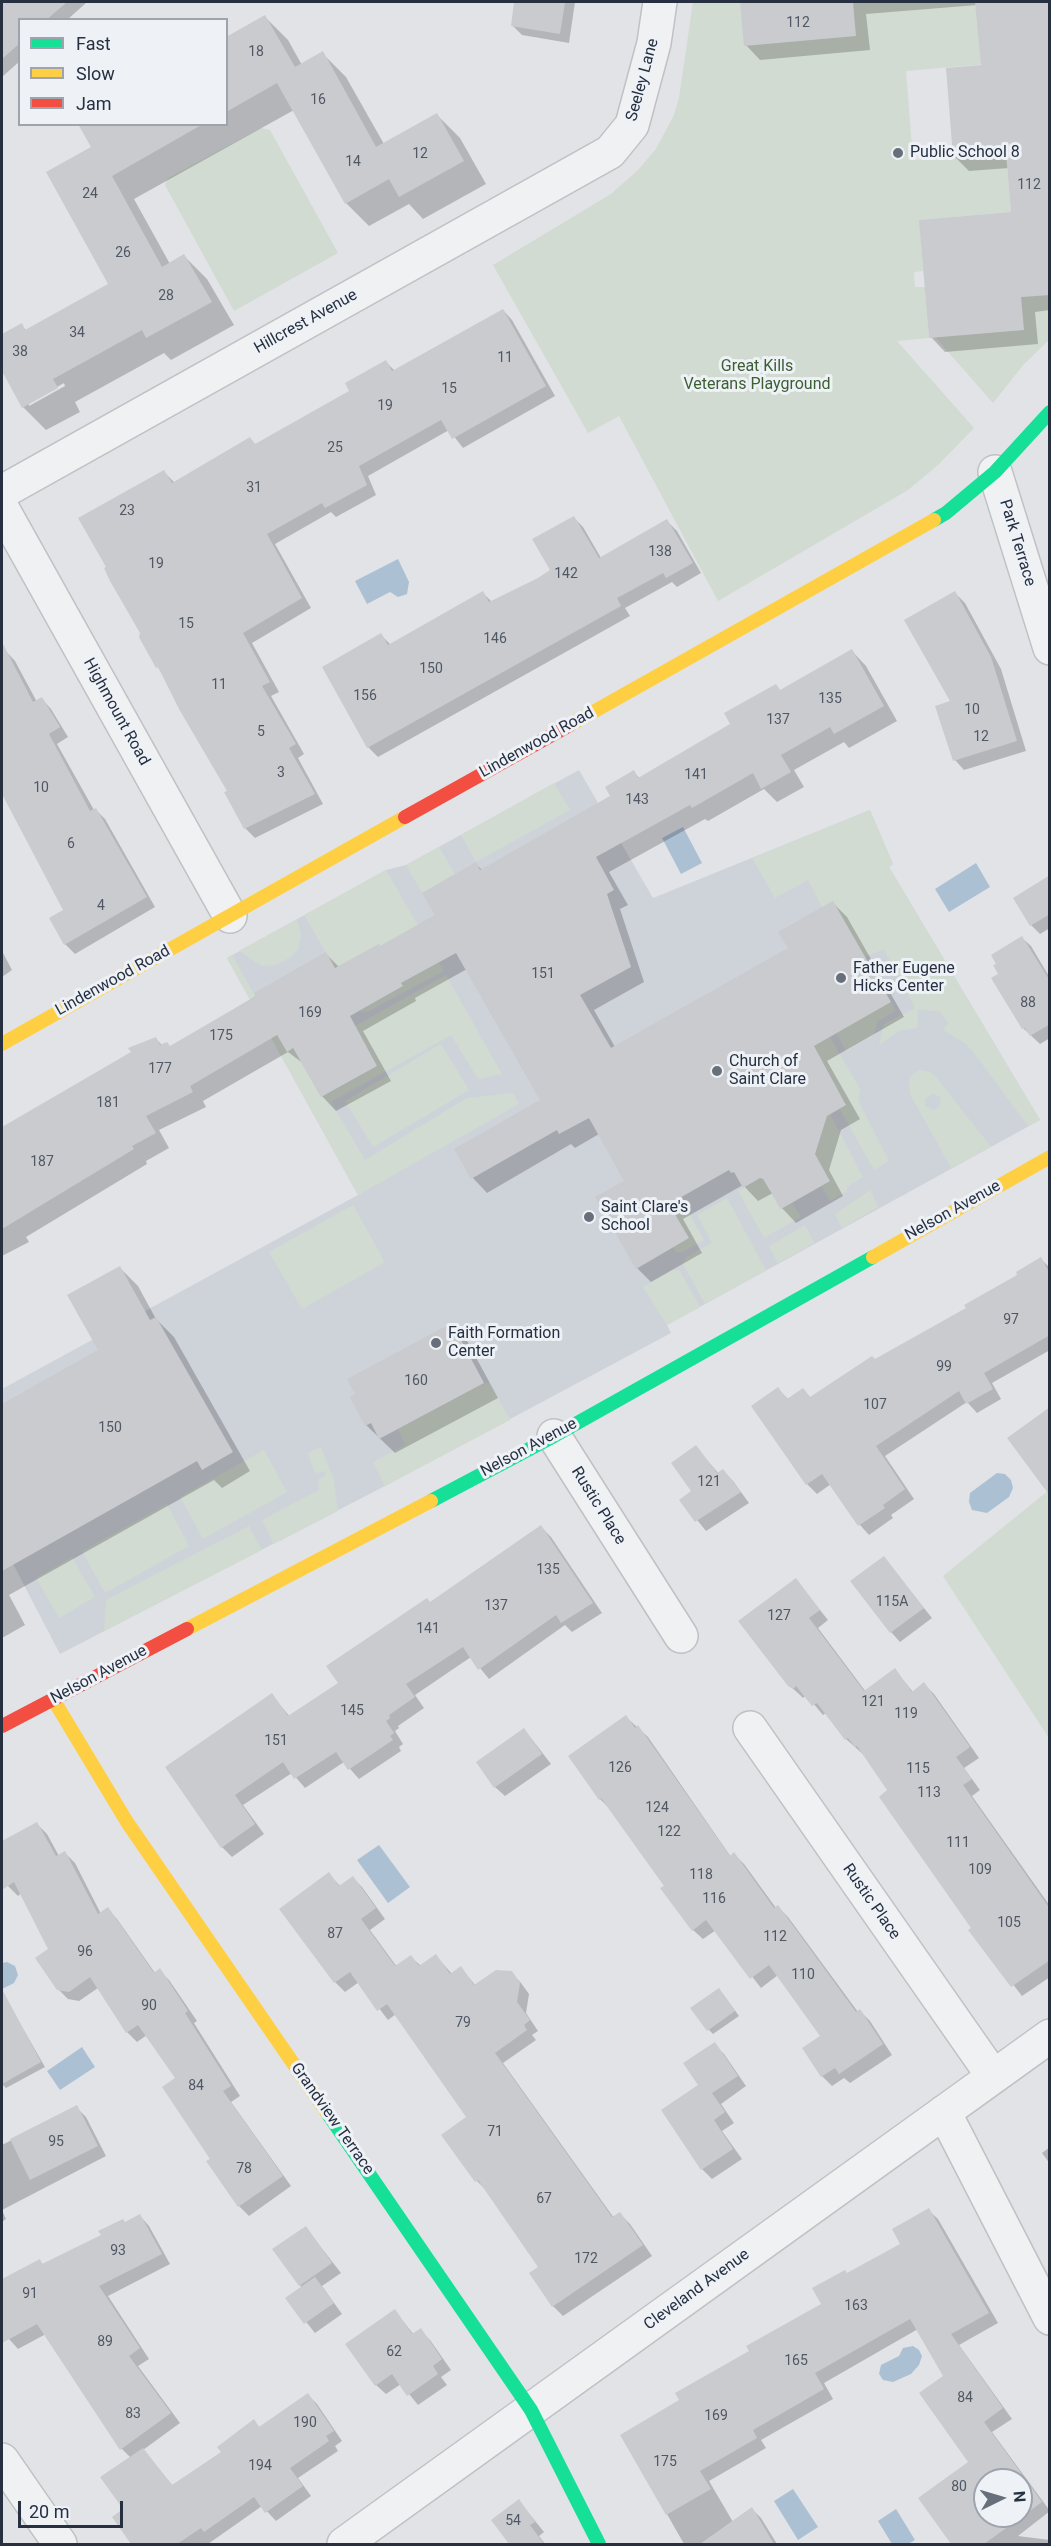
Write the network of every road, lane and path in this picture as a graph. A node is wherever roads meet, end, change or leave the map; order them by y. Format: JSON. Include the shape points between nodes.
{"nodes":[{"id":1,"x":660,"y":2,"type":"edge"},
{"id":2,"x":610,"y":152,"type":"joint"},
{"id":3,"x":1050,"y":412,"type":"edge"},
{"id":4,"x":995,"y":472,"type":"junction"},
{"id":5,"x":2,"y":492,"type":"edge"},
{"id":6,"x":2,"y":508,"type":"edge"},
{"id":7,"x":1050,"y":648,"type":"edge"},
{"id":8,"x":230,"y":916,"type":"junction"},
{"id":9,"x":2,"y":1044,"type":"edge"},
{"id":10,"x":1050,"y":1157,"type":"edge"},
{"id":11,"x":554,"y":1436,"type":"junction"},
{"id":12,"x":681,"y":1636,"type":"dead end"},
{"id":13,"x":53,"y":1699,"type":"junction"},
{"id":14,"x":2,"y":1726,"type":"edge"},
{"id":15,"x":750,"y":1728,"type":"dead end"},
{"id":16,"x":1050,"y":2036,"type":"edge"},
{"id":17,"x":993,"y":2076,"type":"junction"},
{"id":18,"x":944,"y":2112,"type":"junction"},
{"id":19,"x":1050,"y":2318,"type":"edge"},
{"id":20,"x":531,"y":2410,"type":"junction"},
{"id":21,"x":2,"y":2460,"type":"edge"},
{"id":22,"x":60,"y":2544,"type":"edge"},
{"id":23,"x":344,"y":2544,"type":"edge"},
{"id":24,"x":599,"y":2544,"type":"edge"}],
"edges":[{"from":1,"to":2,"type":"street","name":"Seeley Lane","via":[[654,43],[632,125]]},
{"from":2,"to":5,"type":"street","name":"Hillcrest Avenue"},
{"from":3,"to":4,"type":"street","name":"Lindenwood Road"},
{"from":4,"to":7,"type":"street","name":"Park Terrace"},
{"from":4,"to":8,"type":"street","name":"Lindenwood Road","via":[[946,513]]},
{"from":6,"to":8,"type":"street","name":"Highmount Road"},
{"from":8,"to":9,"type":"street","name":"Lindenwood Road"},
{"from":10,"to":11,"type":"street","name":"Nelson Avenue"},
{"from":11,"to":12,"type":"street","name":"Rustic Place"},
{"from":11,"to":13,"type":"street","name":"Nelson Avenue"},
{"from":13,"to":14,"type":"street","name":"Nelson Avenue"},
{"from":13,"to":20,"type":"street","name":"Grandview Terrace","via":[[127,1822]]},
{"from":15,"to":17,"type":"street","name":"Rustic Place"},
{"from":16,"to":17,"type":"street","name":"Cleveland Avenue"},
{"from":17,"to":18,"type":"street","name":"Cleveland Avenue"},
{"from":18,"to":19,"type":"street"},
{"from":18,"to":20,"type":"street","name":"Cleveland Avenue"},
{"from":20,"to":23,"type":"street","name":"Cleveland Avenue"},
{"from":20,"to":24,"type":"street","name":"Grandview Terrace"},
{"from":21,"to":22,"type":"street"}]}
